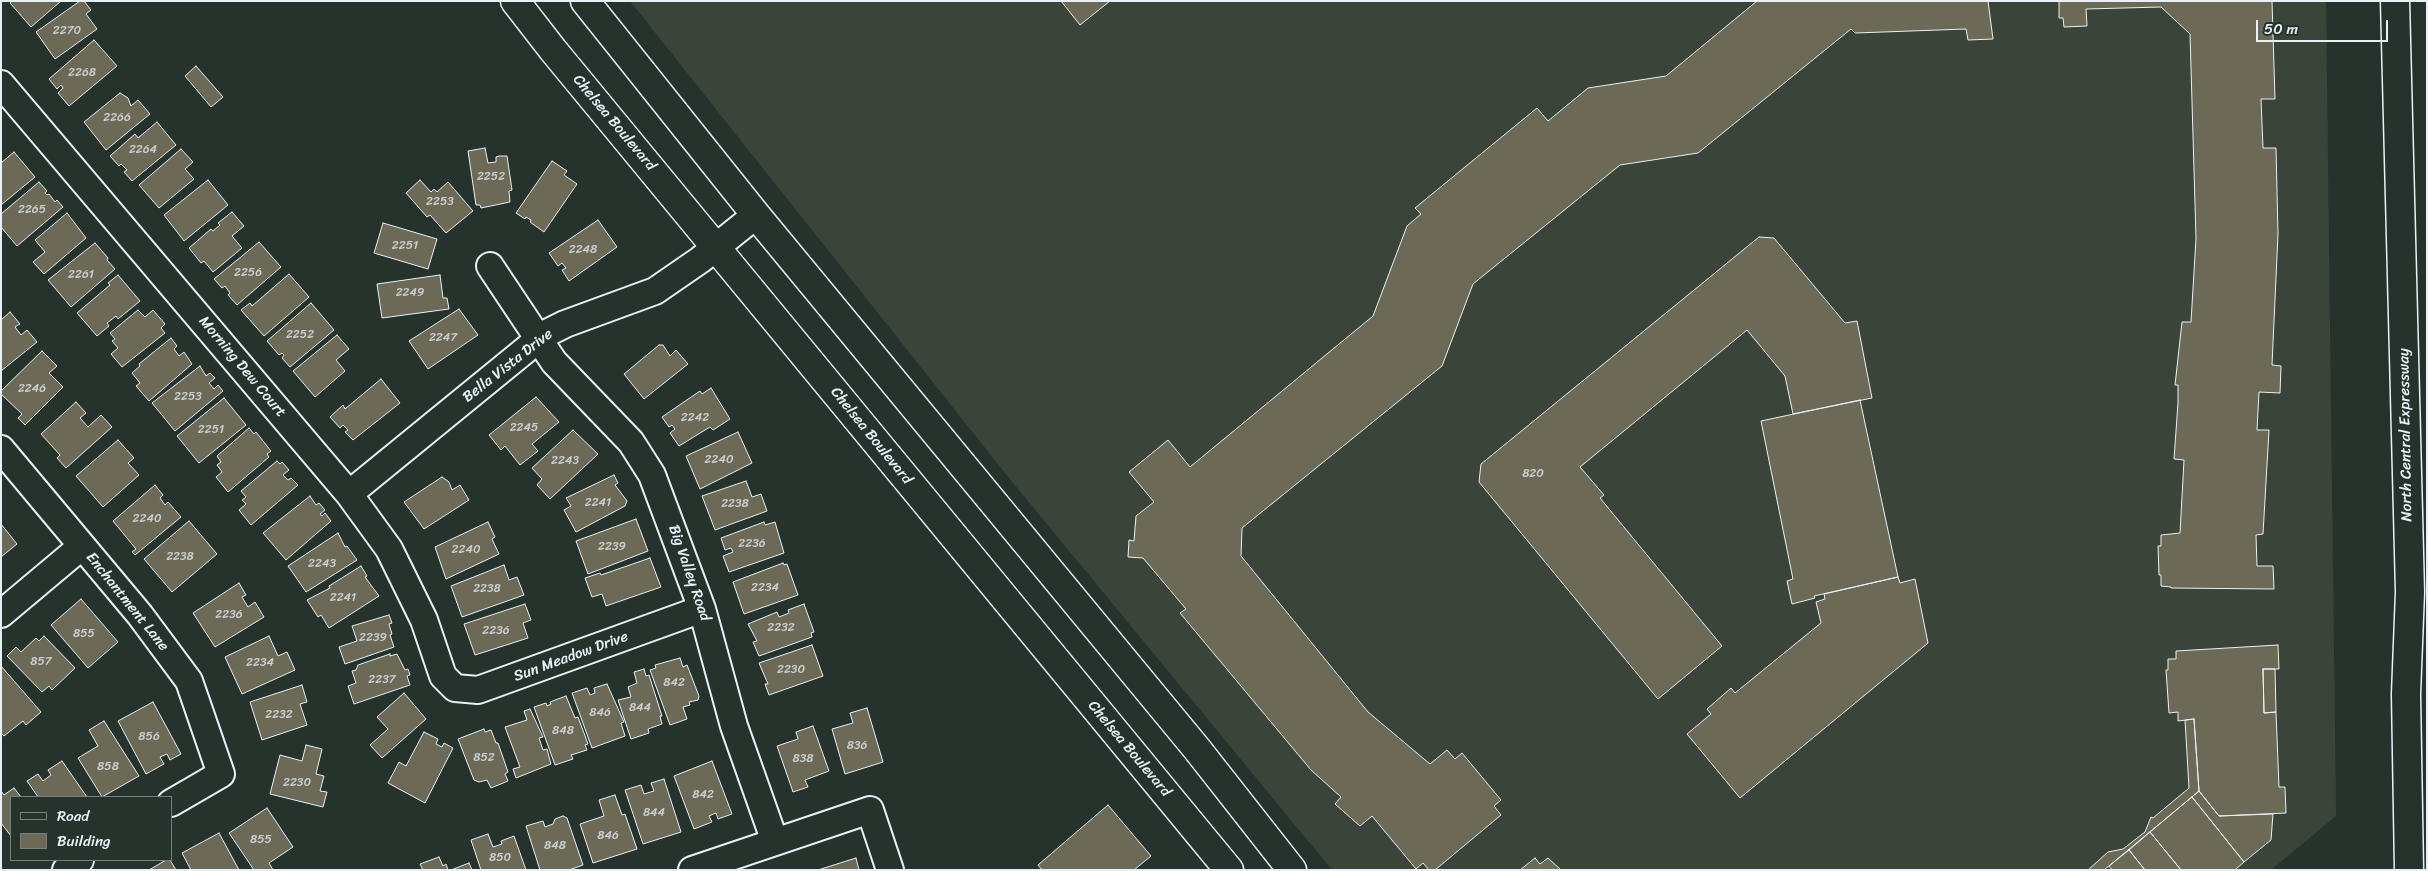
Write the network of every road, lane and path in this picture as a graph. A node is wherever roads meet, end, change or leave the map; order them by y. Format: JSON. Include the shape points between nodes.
{"nodes":[{"id":1,"x":515,"y":1,"type":"edge"},
{"id":2,"x":585,"y":1,"type":"edge"},
{"id":3,"x":2395,"y":1,"type":"edge"},
{"id":4,"x":1,"y":84,"type":"edge"},
{"id":5,"x":756,"y":215,"type":"junction"},
{"id":6,"x":716,"y":247,"type":"junction"},
{"id":7,"x":490,"y":266,"type":"dead end"},
{"id":8,"x":538,"y":339,"type":"junction"},
{"id":9,"x":1,"y":449,"type":"edge"},
{"id":10,"x":349,"y":494,"type":"junction"},
{"id":11,"x":82,"y":546,"type":"junction"},
{"id":12,"x":702,"y":609,"type":"junction"},
{"id":13,"x":1,"y":614,"type":"edge"},
{"id":14,"x":444,"y":676,"type":"joint"},
{"id":15,"x":172,"y":803,"type":"edge"},
{"id":16,"x":775,"y":842,"type":"junction"},
{"id":17,"x":79,"y":861,"type":"edge"},
{"id":18,"x":66,"y":870,"type":"edge"},
{"id":19,"x":692,"y":870,"type":"edge"},
{"id":20,"x":890,"y":870,"type":"edge"},
{"id":21,"x":1229,"y":870,"type":"edge"},
{"id":22,"x":1292,"y":870,"type":"edge"},
{"id":23,"x":2409,"y":870,"type":"edge"}],
"edges":[{"from":1,"to":6,"type":"main road","name":"Chelsea Boulevard"},
{"from":2,"to":5,"type":"main road"},
{"from":3,"to":23,"type":"main road","name":"North Central Expressway","via":[[2410,592],[2406,694]]},
{"from":4,"to":10,"type":"street","name":"Morning Dew Court"},
{"from":5,"to":6,"type":"street","name":"Bella Vista Drive"},
{"from":5,"to":22,"type":"main road","via":[[1197,749]]},
{"from":6,"to":8,"type":"street","name":"Bella Vista Drive","via":[[655,291],[565,324]]},
{"from":6,"to":21,"type":"main road","name":"Chelsea Boulevard"},
{"from":7,"to":8,"type":"street","name":"Big Valley Road"},
{"from":8,"to":10,"type":"street","name":"Bella Vista Drive"},
{"from":8,"to":12,"type":"street","name":"Big Valley Road","via":[[558,367],[623,432],[646,464],[664,501]]},
{"from":9,"to":11,"type":"street","name":"Enchantment Lane"},
{"from":10,"to":14,"type":"street","name":"Morning Dew Court","via":[[390,550],[424,620]]},
{"from":11,"to":13,"type":"street"},
{"from":11,"to":15,"type":"street","name":"Enchantment Lane","via":[[140,615],[189,681],[221,774]]},
{"from":12,"to":14,"type":"street","name":"Sun Meadow Drive","via":[[478,690],[455,688]]},
{"from":12,"to":16,"type":"street","name":"Big Valley Road","via":[[734,726]]},
{"from":16,"to":19,"type":"street"},
{"from":16,"to":20,"type":"street","via":[[870,810]]},
{"from":17,"to":18,"type":"street"}]}
